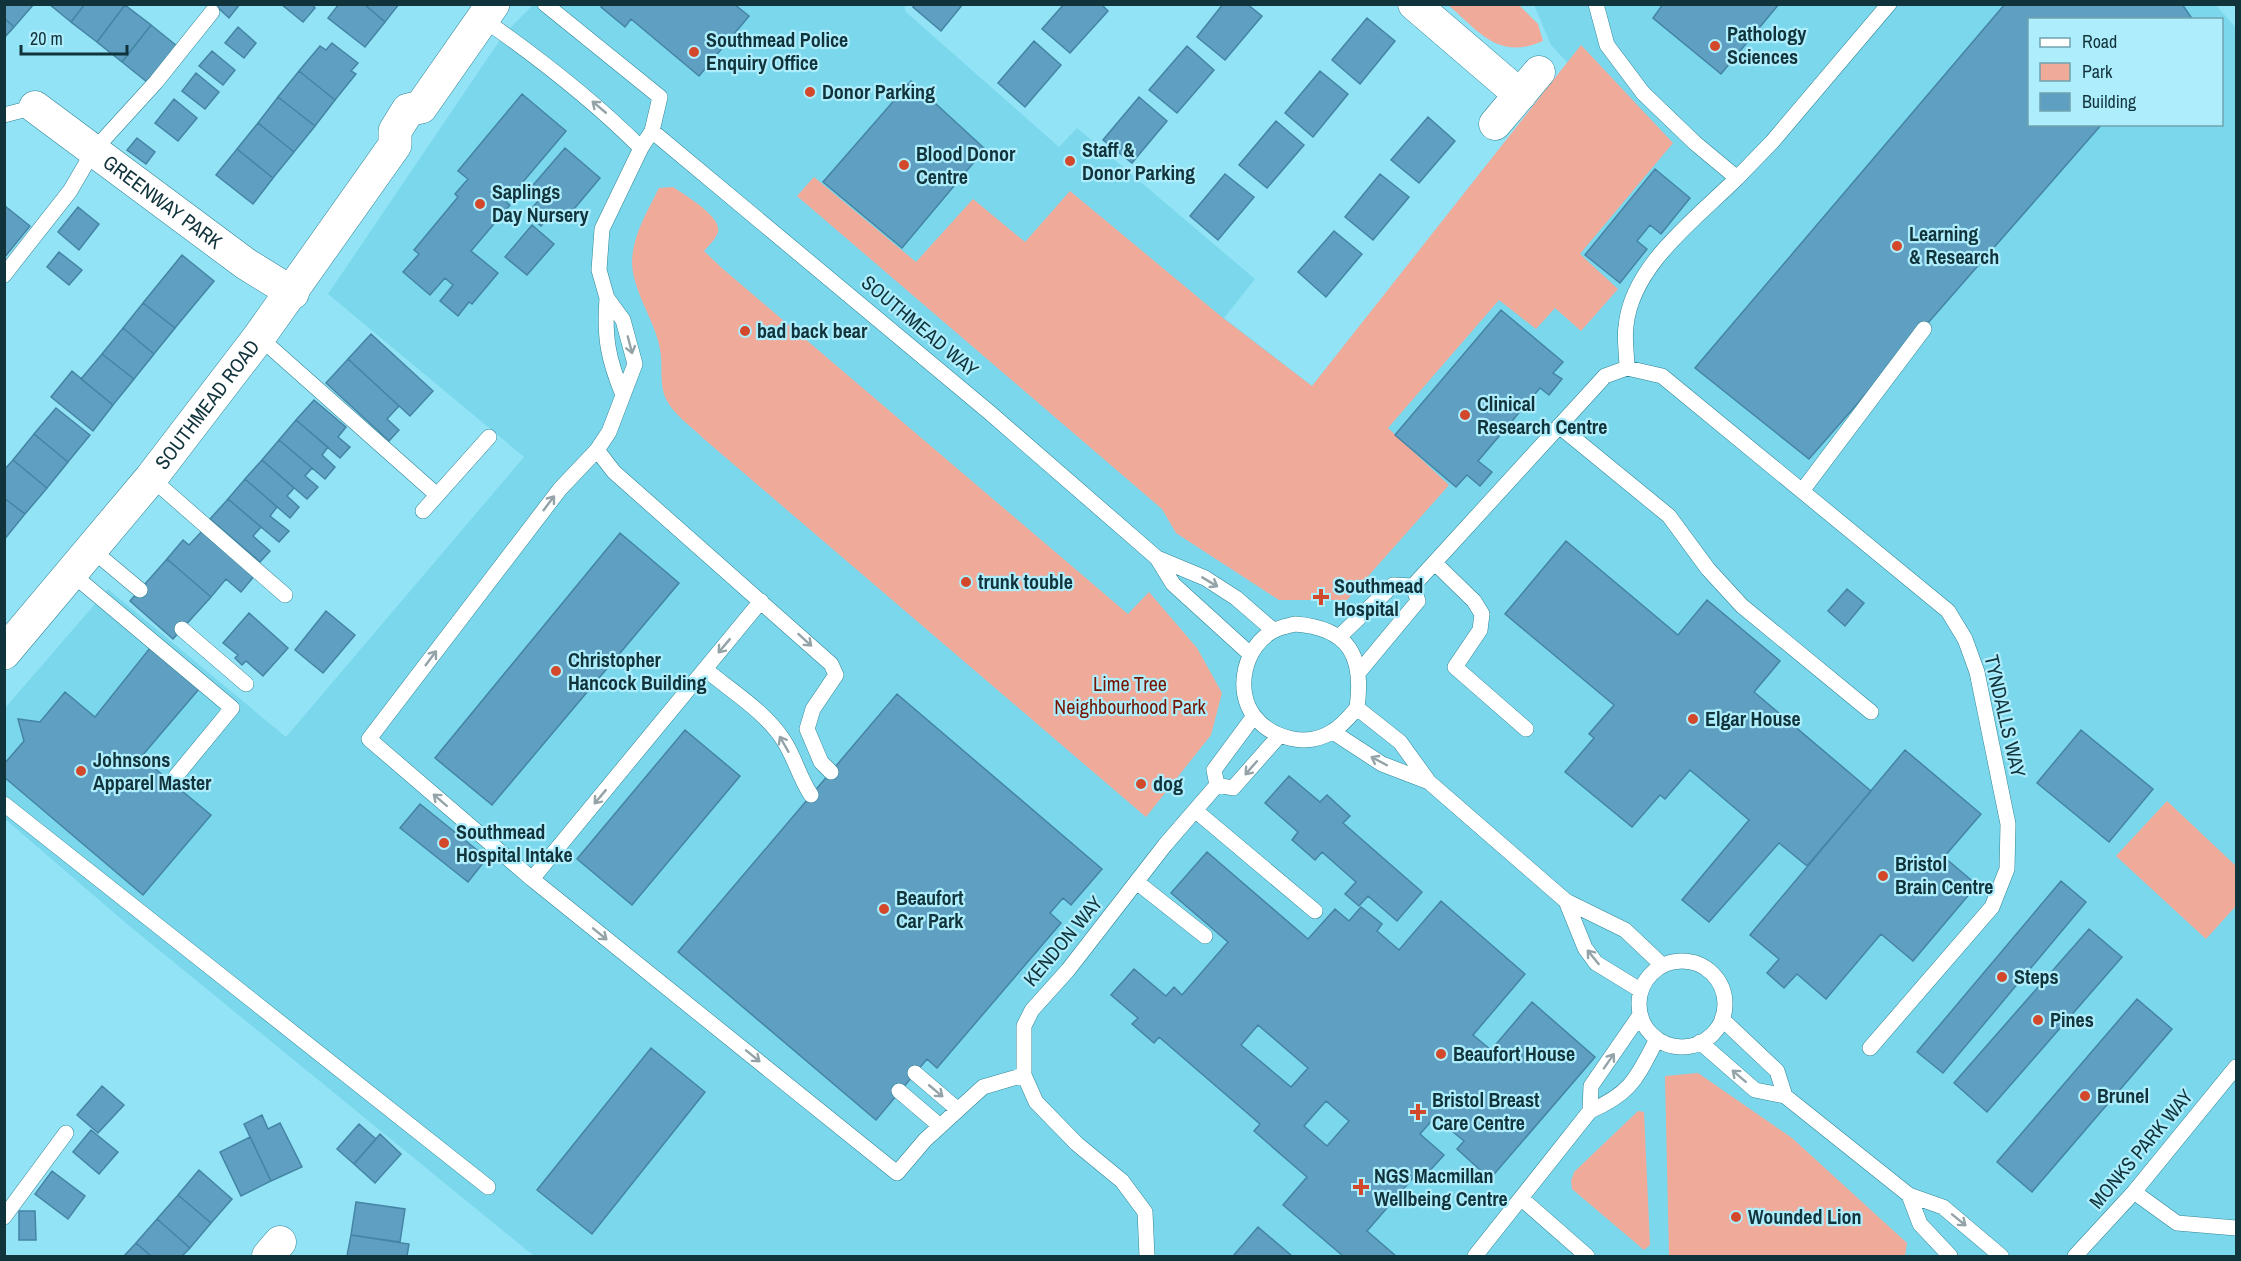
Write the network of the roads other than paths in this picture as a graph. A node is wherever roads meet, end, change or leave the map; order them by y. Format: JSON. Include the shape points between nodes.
{"nodes":[{"id":1,"x":545,"y":4,"type":"edge"},
{"id":2,"x":1414,"y":4,"type":"edge"},
{"id":3,"x":1596,"y":4,"type":"edge"},
{"id":4,"x":1889,"y":4,"type":"edge"},
{"id":5,"x":212,"y":12,"type":"dead end"},
{"id":6,"x":488,"y":12,"type":"edge"},
{"id":7,"x":35,"y":108,"type":"joint"},
{"id":8,"x":4,"y":115,"type":"edge"},
{"id":9,"x":1495,"y":124,"type":"dead end"},
{"id":10,"x":652,"y":131,"type":"junction"},
{"id":11,"x":641,"y":148,"type":"junction"},
{"id":12,"x":94,"y":150,"type":"junction"},
{"id":13,"x":1737,"y":178,"type":"junction"},
{"id":14,"x":4,"y":275,"type":"edge"},
{"id":15,"x":293,"y":293,"type":"junction"},
{"id":16,"x":607,"y":298,"type":"junction"},
{"id":17,"x":1924,"y":329,"type":"dead end"},
{"id":18,"x":259,"y":337,"type":"junction"},
{"id":19,"x":1627,"y":368,"type":"junction"},
{"id":20,"x":623,"y":395,"type":"junction"},
{"id":21,"x":1559,"y":426,"type":"junction"},
{"id":22,"x":489,"y":437,"type":"dead end"},
{"id":23,"x":597,"y":450,"type":"junction"},
{"id":24,"x":151,"y":478,"type":"junction"},
{"id":25,"x":1802,"y":491,"type":"junction"},
{"id":26,"x":437,"y":495,"type":"junction"},
{"id":27,"x":423,"y":512,"type":"dead end"},
{"id":28,"x":1157,"y":558,"type":"junction"},
{"id":29,"x":81,"y":561,"type":"junction"},
{"id":30,"x":1436,"y":564,"type":"junction"},
{"id":31,"x":1413,"y":586,"type":"junction"},
{"id":32,"x":140,"y":590,"type":"dead end"},
{"id":33,"x":285,"y":595,"type":"dead end"},
{"id":34,"x":761,"y":601,"type":"junction"},
{"id":35,"x":182,"y":629,"type":"dead end"},
{"id":36,"x":1274,"y":630,"type":"junction"},
{"id":37,"x":1339,"y":637,"type":"junction"},
{"id":38,"x":4,"y":653,"type":"edge"},
{"id":39,"x":1250,"y":654,"type":"junction"},
{"id":40,"x":705,"y":669,"type":"junction"},
{"id":41,"x":1359,"y":672,"type":"junction"},
{"id":42,"x":246,"y":684,"type":"dead end"},
{"id":43,"x":1357,"y":708,"type":"junction"},
{"id":44,"x":1871,"y":712,"type":"dead end"},
{"id":45,"x":1254,"y":716,"type":"junction"},
{"id":46,"x":1526,"y":729,"type":"dead end"},
{"id":47,"x":1333,"y":732,"type":"junction"},
{"id":48,"x":1279,"y":736,"type":"junction"},
{"id":49,"x":831,"y":772,"type":"dead end"},
{"id":50,"x":176,"y":776,"type":"dead end"},
{"id":51,"x":1430,"y":782,"type":"junction"},
{"id":52,"x":1217,"y":785,"type":"junction"},
{"id":53,"x":812,"y":795,"type":"dead end"},
{"id":54,"x":4,"y":804,"type":"edge"},
{"id":55,"x":1196,"y":811,"type":"junction"},
{"id":56,"x":532,"y":879,"type":"junction"},
{"id":57,"x":1138,"y":883,"type":"junction"},
{"id":58,"x":1566,"y":901,"type":"junction"},
{"id":59,"x":1315,"y":911,"type":"dead end"},
{"id":60,"x":1206,"y":936,"type":"dead end"},
{"id":61,"x":1662,"y":965,"type":"junction"},
{"id":62,"x":1640,"y":990,"type":"junction"},
{"id":63,"x":1640,"y":1016,"type":"junction"},
{"id":64,"x":1722,"y":1019,"type":"junction"},
{"id":65,"x":1657,"y":1039,"type":"junction"},
{"id":66,"x":1700,"y":1042,"type":"junction"},
{"id":67,"x":1870,"y":1048,"type":"dead end"},
{"id":68,"x":2236,"y":1067,"type":"edge"},
{"id":69,"x":915,"y":1073,"type":"dead end"},
{"id":70,"x":1024,"y":1075,"type":"junction"},
{"id":71,"x":899,"y":1091,"type":"dead end"},
{"id":72,"x":1785,"y":1096,"type":"junction"},
{"id":73,"x":957,"y":1109,"type":"junction"},
{"id":74,"x":1590,"y":1111,"type":"junction"},
{"id":75,"x":940,"y":1126,"type":"junction"},
{"id":76,"x":66,"y":1133,"type":"dead end"},
{"id":77,"x":488,"y":1187,"type":"dead end"},
{"id":78,"x":2134,"y":1192,"type":"junction"},
{"id":79,"x":1909,"y":1195,"type":"junction"},
{"id":80,"x":1522,"y":1199,"type":"junction"},
{"id":81,"x":4,"y":1217,"type":"edge"},
{"id":82,"x":2236,"y":1228,"type":"edge"},
{"id":83,"x":1147,"y":1257,"type":"edge"},
{"id":84,"x":1475,"y":1257,"type":"edge"},
{"id":85,"x":1587,"y":1257,"type":"edge"},
{"id":86,"x":1950,"y":1257,"type":"edge"},
{"id":87,"x":2001,"y":1257,"type":"edge"},
{"id":88,"x":2075,"y":1257,"type":"edge"}],
"edges":[{"from":1,"to":10,"type":"lane","via":[[660,97]]},
{"from":2,"to":9,"type":"street","via":[[1529,84]]},
{"from":3,"to":13,"type":"lane","via":[[1607,45],[1643,93]]},
{"from":4,"to":13,"type":"lane"},
{"from":5,"to":12,"type":"lane"},
{"from":11,"to":6,"type":"lane","one_way":true},
{"from":6,"to":15,"type":"main road","name":"SOUTHMEAD ROAD","via":[[422,107],[425,119],[409,143],[396,145]]},
{"from":7,"to":8,"type":"lane"},
{"from":7,"to":12,"type":"street","name":"GREENWAY PARK"},
{"from":10,"to":11,"type":"lane"},
{"from":10,"to":28,"type":"lane","name":"SOUTHMEAD WAY"},
{"from":11,"to":16,"type":"lane","via":[[602,229],[599,270]]},
{"from":12,"to":14,"type":"lane","via":[[70,191]]},
{"from":12,"to":15,"type":"street","name":"GREENWAY PARK","via":[[246,264]]},
{"from":13,"to":19,"type":"lane","via":[[1650,264],[1636,288],[1626,326]]},
{"from":15,"to":18,"type":"main road","name":"SOUTHMEAD ROAD"},
{"from":16,"to":20,"type":"lane","via":[[605,332]]},
{"from":16,"to":20,"type":"lane","one_way":true,"via":[[623,321],[635,364]]},
{"from":17,"to":25,"type":"lane"},
{"from":18,"to":24,"type":"main road","name":"SOUTHMEAD ROAD"},
{"from":18,"to":26,"type":"lane"},
{"from":19,"to":21,"type":"lane","via":[[1605,376]]},
{"from":19,"to":25,"type":"lane","name":"TYNDALLS WAY","via":[[1662,376]]},
{"from":20,"to":23,"type":"lane","via":[[609,432]]},
{"from":21,"to":30,"type":"lane"},
{"from":21,"to":44,"type":"lane","via":[[1669,516],[1708,569],[1742,606]]},
{"from":22,"to":26,"type":"lane"},
{"from":23,"to":34,"type":"lane","via":[[614,472]]},
{"from":56,"to":23,"type":"lane","one_way":true,"via":[[369,739],[560,489]]},
{"from":24,"to":29,"type":"main road","name":"SOUTHMEAD ROAD"},
{"from":24,"to":33,"type":"lane"},
{"from":25,"to":67,"type":"lane","name":"TYNDALLS WAY","via":[[1948,611],[1965,639],[1977,672],[2008,824],[2007,868],[1992,907]]},
{"from":26,"to":27,"type":"lane"},
{"from":28,"to":36,"type":"lane","name":"SOUTHMEAD WAY","one_way":true,"via":[[1205,578]]},
{"from":28,"to":39,"type":"lane","name":"SOUTHMEAD WAY","via":[[1173,584]]},
{"from":29,"to":32,"type":"lane"},
{"from":29,"to":38,"type":"main road","name":"SOUTHMEAD ROAD"},
{"from":29,"to":50,"type":"lane","via":[[232,708]]},
{"from":30,"to":31,"type":"lane"},
{"from":30,"to":46,"type":"lane","via":[[1482,614],[1480,630],[1455,667]]},
{"from":31,"to":37,"type":"lane","via":[[1393,585]]},
{"from":31,"to":41,"type":"lane","via":[[1418,601]]},
{"from":34,"to":40,"type":"lane","one_way":true},
{"from":34,"to":49,"type":"lane","one_way":true,"via":[[831,664],[836,675],[813,709],[807,729],[821,762]]},
{"from":35,"to":42,"type":"lane"},
{"from":36,"to":37,"type":"lane","via":[[1295,624],[1318,626]]},
{"from":36,"to":39,"type":"lane"},
{"from":37,"to":41,"type":"lane","via":[[1352,652]]},
{"from":39,"to":45,"type":"lane","via":[[1243,675],[1245,697]]},
{"from":53,"to":40,"type":"lane","one_way":true,"via":[[785,742],[768,722]]},
{"from":40,"to":56,"type":"lane","one_way":true},
{"from":41,"to":43,"type":"lane"},
{"from":43,"to":47,"type":"lane"},
{"from":43,"to":51,"type":"lane","via":[[1400,742]]},
{"from":45,"to":48,"type":"lane"},
{"from":45,"to":52,"type":"lane","via":[[1214,770]]},
{"from":47,"to":48,"type":"lane","via":[[1297,741]]},
{"from":51,"to":47,"type":"lane","one_way":true,"via":[[1382,764]]},
{"from":48,"to":52,"type":"lane","one_way":true,"via":[[1233,788]]},
{"from":51,"to":58,"type":"lane"},
{"from":52,"to":55,"type":"lane","name":"KENDON WAY"},
{"from":54,"to":77,"type":"lane"},
{"from":55,"to":57,"type":"lane","name":"KENDON WAY"},
{"from":55,"to":59,"type":"lane"},
{"from":56,"to":75,"type":"lane","one_way":true,"via":[[897,1173]]},
{"from":57,"to":60,"type":"lane"},
{"from":57,"to":70,"type":"lane","name":"KENDON WAY","via":[[1032,1010],[1023,1026]]},
{"from":58,"to":61,"type":"lane","via":[[1625,930]]},
{"from":62,"to":58,"type":"lane","one_way":true,"via":[[1596,963],[1585,948]]},
{"from":61,"to":62,"type":"lane","via":[[1648,976]]},
{"from":61,"to":64,"type":"lane","via":[[1678,961],[1695,963],[1710,971],[1721,985]]},
{"from":62,"to":63,"type":"lane"},
{"from":63,"to":65,"type":"lane"},
{"from":74,"to":63,"type":"lane","one_way":true,"via":[[1591,1086]]},
{"from":64,"to":66,"type":"lane","via":[[1713,1033]]},
{"from":64,"to":72,"type":"lane","via":[[1777,1071]]},
{"from":65,"to":66,"type":"lane","via":[[1671,1045]]},
{"from":65,"to":74,"type":"lane","via":[[1633,1084],[1609,1103]]},
{"from":72,"to":66,"type":"lane","one_way":true,"via":[[1755,1090]]},
{"from":68,"to":78,"type":"lane","name":"MONKS PARK WAY"},
{"from":69,"to":73,"type":"lane","one_way":true},
{"from":70,"to":73,"type":"lane","via":[[983,1088]]},
{"from":70,"to":83,"type":"lane","name":"KENDON WAY","via":[[1036,1102],[1122,1182],[1145,1212]]},
{"from":71,"to":75,"type":"lane"},
{"from":72,"to":79,"type":"lane"},
{"from":73,"to":75,"type":"lane"},
{"from":74,"to":80,"type":"lane"},
{"from":76,"to":81,"type":"lane"},
{"from":78,"to":82,"type":"lane","via":[[2177,1222]]},
{"from":78,"to":88,"type":"lane","name":"MONKS PARK WAY"},
{"from":79,"to":86,"type":"lane","via":[[1920,1224]]},
{"from":79,"to":87,"type":"lane","one_way":true,"via":[[1943,1207]]},
{"from":80,"to":84,"type":"lane"},
{"from":80,"to":85,"type":"lane"}]}
